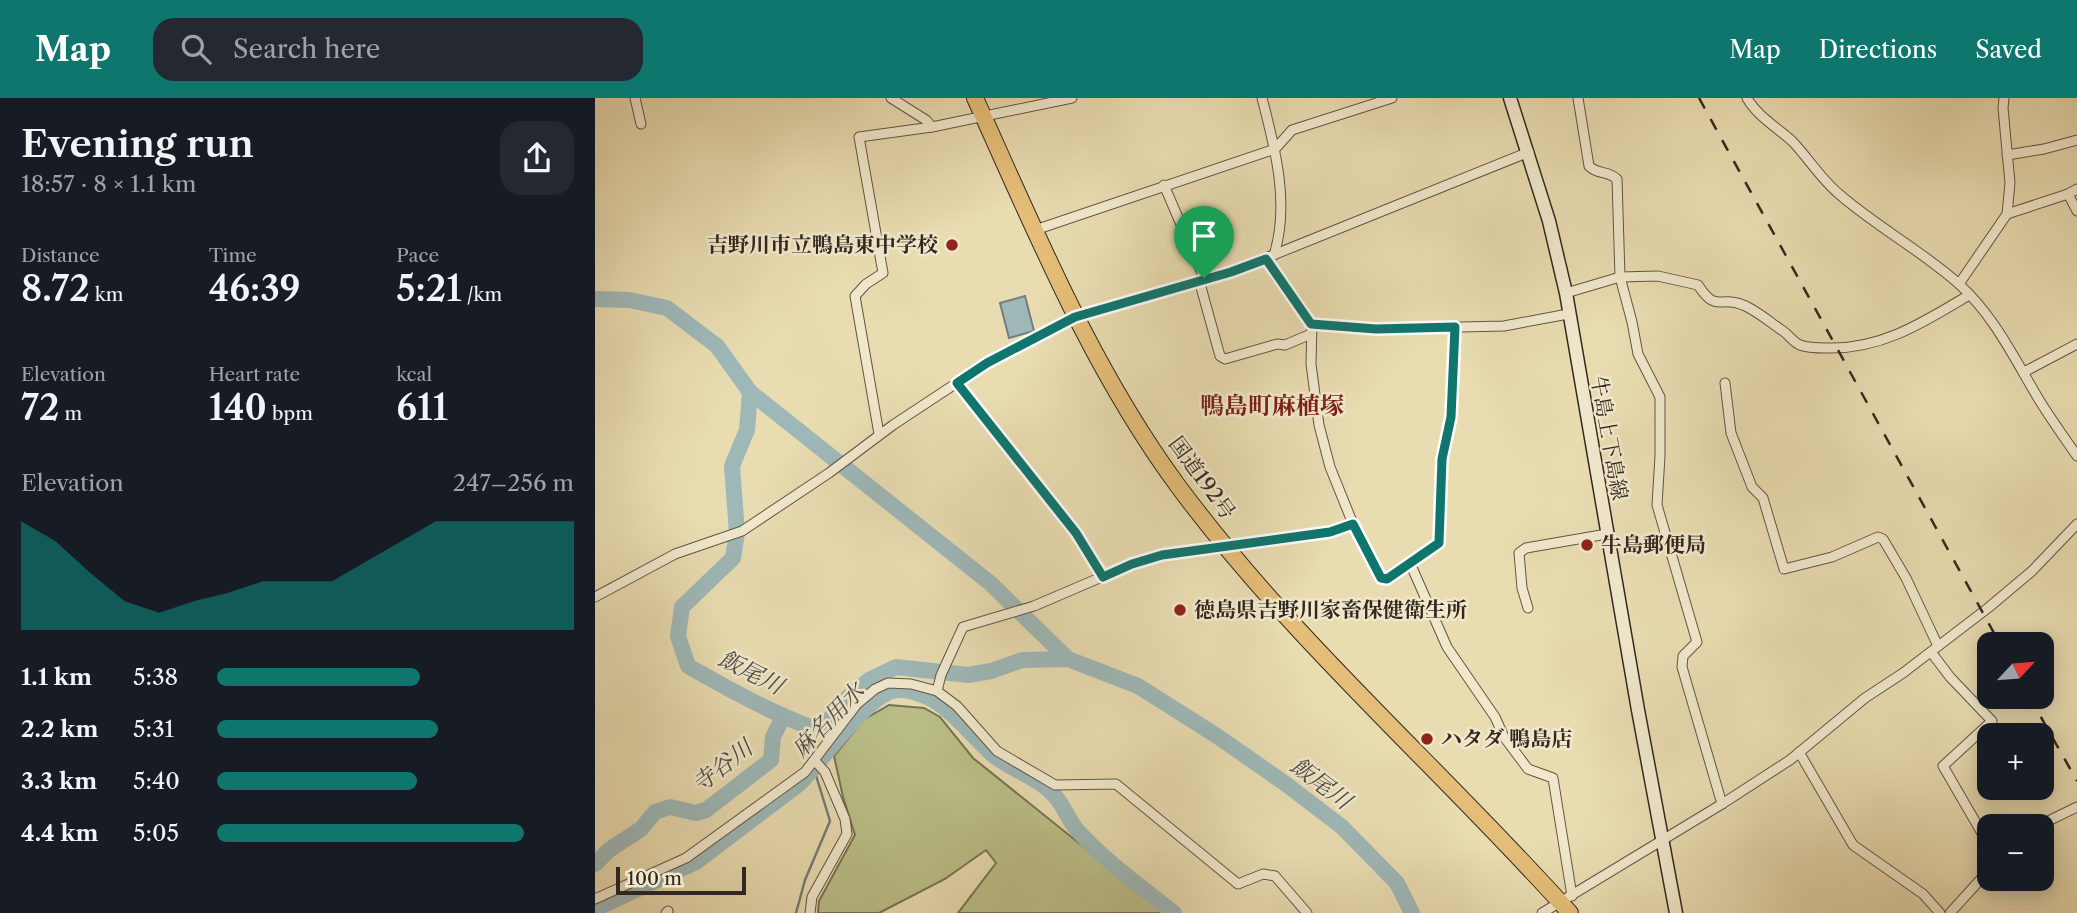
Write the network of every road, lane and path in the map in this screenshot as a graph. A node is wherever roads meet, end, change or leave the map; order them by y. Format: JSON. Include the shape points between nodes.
{"nodes":[{"id":1,"x":635,"y":98,"type":"edge"},
{"id":2,"x":891,"y":98,"type":"edge"},
{"id":3,"x":975,"y":98,"type":"edge"},
{"id":4,"x":1072,"y":98,"type":"edge"},
{"id":5,"x":1262,"y":98,"type":"edge"},
{"id":6,"x":1392,"y":98,"type":"edge"},
{"id":7,"x":1510,"y":98,"type":"edge"},
{"id":8,"x":1579,"y":98,"type":"edge"},
{"id":9,"x":1747,"y":98,"type":"edge"},
{"id":10,"x":2004,"y":98,"type":"edge"},
{"id":11,"x":984,"y":118,"type":"junction"},
{"id":12,"x":641,"y":124,"type":"dead end"},
{"id":13,"x":932,"y":127,"type":"junction"},
{"id":14,"x":2077,"y":140,"type":"edge"},
{"id":15,"x":1275,"y":149,"type":"junction"},
{"id":16,"x":1529,"y":152,"type":"junction"},
{"id":17,"x":2007,"y":155,"type":"junction"},
{"id":18,"x":1164,"y":185,"type":"junction"},
{"id":19,"x":2077,"y":188,"type":"edge"},
{"id":20,"x":2067,"y":194,"type":"junction"},
{"id":21,"x":2077,"y":211,"type":"edge"},
{"id":22,"x":2007,"y":214,"type":"junction"},
{"id":23,"x":1035,"y":230,"type":"junction"},
{"id":24,"x":1270,"y":257,"type":"junction"},
{"id":25,"x":1620,"y":277,"type":"junction"},
{"id":26,"x":1201,"y":279,"type":"junction"},
{"id":27,"x":1959,"y":285,"type":"junction"},
{"id":28,"x":1566,"y":293,"type":"junction"},
{"id":29,"x":1969,"y":295,"type":"junction"},
{"id":30,"x":1568,"y":314,"type":"junction"},
{"id":31,"x":1075,"y":317,"type":"junction"},
{"id":32,"x":1455,"y":327,"type":"junction"},
{"id":33,"x":1311,"y":329,"type":"junction"},
{"id":34,"x":2077,"y":344,"type":"edge"},
{"id":35,"x":2024,"y":372,"type":"junction"},
{"id":36,"x":957,"y":383,"type":"junction"},
{"id":37,"x":1725,"y":383,"type":"dead end"},
{"id":38,"x":879,"y":434,"type":"junction"},
{"id":39,"x":2077,"y":456,"type":"edge"},
{"id":40,"x":1353,"y":524,"type":"junction"},
{"id":41,"x":2077,"y":524,"type":"edge"},
{"id":42,"x":1607,"y":534,"type":"junction"},
{"id":43,"x":1227,"y":546,"type":"junction"},
{"id":44,"x":1410,"y":563,"type":"junction"},
{"id":45,"x":1103,"y":577,"type":"junction"},
{"id":46,"x":595,"y":597,"type":"edge"},
{"id":47,"x":1528,"y":608,"type":"dead end"},
{"id":48,"x":1934,"y":649,"type":"junction"},
{"id":49,"x":937,"y":691,"type":"junction"},
{"id":50,"x":1799,"y":752,"type":"junction"},
{"id":51,"x":817,"y":764,"type":"junction"},
{"id":52,"x":1723,"y":804,"type":"junction"},
{"id":53,"x":2077,"y":807,"type":"edge"},
{"id":54,"x":2054,"y":818,"type":"edge"},
{"id":55,"x":1977,"y":825,"type":"edge"},
{"id":56,"x":1663,"y":841,"type":"junction"},
{"id":57,"x":1977,"y":883,"type":"edge"},
{"id":58,"x":595,"y":900,"type":"edge"},
{"id":59,"x":1568,"y":904,"type":"edge"},
{"id":60,"x":810,"y":913,"type":"edge"},
{"id":61,"x":1307,"y":913,"type":"edge"},
{"id":62,"x":1542,"y":913,"type":"edge"},
{"id":63,"x":1676,"y":913,"type":"edge"},
{"id":64,"x":1940,"y":913,"type":"edge"},
{"id":65,"x":1950,"y":913,"type":"edge"}],
"edges":[{"from":1,"to":12,"type":"street"},
{"from":2,"to":13,"type":"street"},
{"from":3,"to":11,"type":"highway","name":"国道192号"},
{"from":4,"to":11,"type":"street"},
{"from":5,"to":15,"type":"street"},
{"from":6,"to":15,"type":"street","via":[[1292,130]]},
{"from":7,"to":16,"type":"main road","name":"牛島上下島線"},
{"from":8,"to":25,"type":"street","via":[[1589,166],[1617,179]]},
{"from":9,"to":27,"type":"street","via":[[1840,195]]},
{"from":10,"to":17,"type":"street"},
{"from":11,"to":13,"type":"street"},
{"from":11,"to":23,"type":"highway","name":"国道192号"},
{"from":13,"to":38,"type":"street","via":[[859,137],[883,273],[855,296]]},
{"from":14,"to":17,"type":"street"},
{"from":15,"to":18,"type":"street"},
{"from":15,"to":24,"type":"street","via":[[1280,177],[1279,239]]},
{"from":16,"to":24,"type":"street"},
{"from":16,"to":28,"type":"main road","name":"牛島上下島線"},
{"from":17,"to":22,"type":"street"},
{"from":18,"to":23,"type":"street"},
{"from":18,"to":26,"type":"street"},
{"from":19,"to":20,"type":"street"},
{"from":20,"to":21,"type":"street"},
{"from":20,"to":22,"type":"street"},
{"from":22,"to":27,"type":"street"},
{"from":23,"to":31,"type":"highway","name":"国道192号"},
{"from":24,"to":26,"type":"street"},
{"from":24,"to":33,"type":"street"},
{"from":25,"to":28,"type":"street"},
{"from":25,"to":29,"type":"street","via":[[1658,276],[1698,285],[1713,303],[1742,304],[1797,344],[1810,348],[1875,343]]},
{"from":25,"to":52,"type":"street","via":[[1638,354],[1660,397],[1657,505],[1697,642],[1683,656],[1682,667]]},
{"from":26,"to":31,"type":"street"},
{"from":26,"to":33,"type":"street","via":[[1220,356],[1225,359],[1285,345]]},
{"from":27,"to":29,"type":"street"},
{"from":28,"to":30,"type":"main road","name":"牛島上下島線"},
{"from":29,"to":35,"type":"street","via":[[1993,321]]},
{"from":30,"to":32,"type":"street","via":[[1504,326]]},
{"from":30,"to":42,"type":"main road","name":"牛島上下島線"},
{"from":31,"to":36,"type":"street"},
{"from":31,"to":43,"type":"highway","name":"国道192号","via":[[1177,485]]},
{"from":32,"to":33,"type":"street"},
{"from":32,"to":44,"type":"street","via":[[1439,543]]},
{"from":33,"to":40,"type":"street","via":[[1319,425]]},
{"from":34,"to":35,"type":"street"},
{"from":35,"to":39,"type":"street"},
{"from":36,"to":38,"type":"street"},
{"from":36,"to":45,"type":"street","via":[[1068,522]]},
{"from":37,"to":48,"type":"street","via":[[1731,433],[1752,487],[1763,498],[1784,569],[1883,539],[1906,578]]},
{"from":38,"to":46,"type":"street","via":[[742,531],[675,554]]},
{"from":40,"to":43,"type":"street","via":[[1330,532]]},
{"from":40,"to":44,"type":"street","via":[[1381,578],[1387,579]]},
{"from":41,"to":48,"type":"street","via":[[2032,570]]},
{"from":42,"to":47,"type":"street","via":[[1526,548],[1519,554]]},
{"from":42,"to":56,"type":"main road","name":"牛島上下島線"},
{"from":43,"to":45,"type":"street","via":[[1162,555]]},
{"from":43,"to":59,"type":"highway","name":"国道192号","via":[[1279,609]]},
{"from":44,"to":59,"type":"street","via":[[1447,647],[1504,737],[1528,769],[1553,778]]},
{"from":45,"to":49,"type":"street","via":[[1034,606],[963,627]]},
{"from":48,"to":50,"type":"street"},
{"from":48,"to":55,"type":"street","via":[[1950,677],[1992,721],[1943,766]]},
{"from":49,"to":51,"type":"street","via":[[911,684],[888,684],[875,690],[857,704]]},
{"from":49,"to":61,"type":"street","via":[[957,706],[997,751],[1055,785],[1116,784],[1238,884],[1263,874],[1275,876]]},
{"from":50,"to":52,"type":"street"},
{"from":50,"to":64,"type":"street","via":[[1853,845],[1923,894]]},
{"from":51,"to":58,"type":"street","via":[[686,858]]},
{"from":51,"to":60,"type":"street","via":[[845,819],[847,834],[812,897]]},
{"from":52,"to":56,"type":"street"},
{"from":53,"to":54,"type":"street"},
{"from":56,"to":59,"type":"street"},
{"from":56,"to":63,"type":"main road","name":"牛島上下島線"},
{"from":57,"to":65,"type":"street"},
{"from":59,"to":62,"type":"street"}]}
